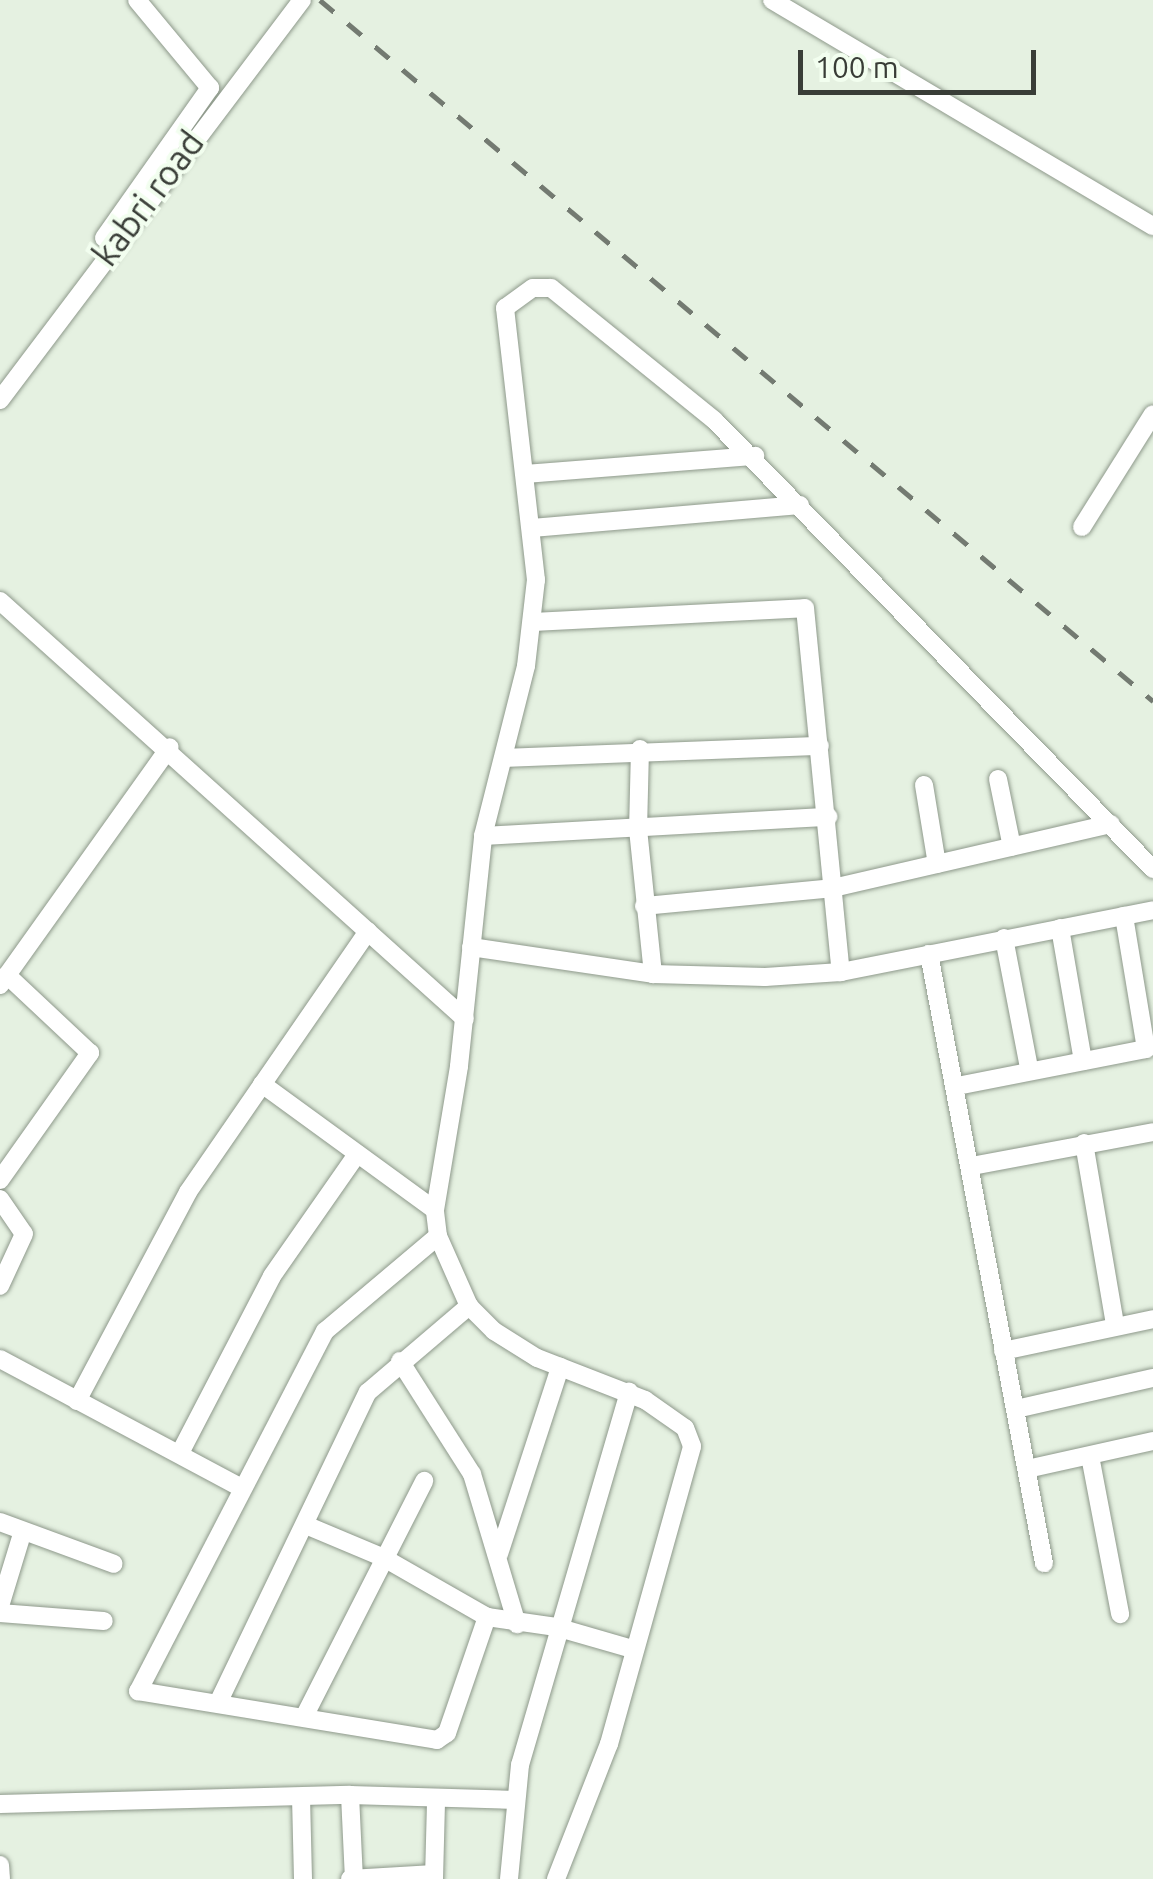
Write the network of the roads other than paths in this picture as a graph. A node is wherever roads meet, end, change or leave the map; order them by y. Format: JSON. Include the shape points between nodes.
{"nodes":[{"id":1,"x":137,"y":0,"type":"edge"},
{"id":2,"x":302,"y":0,"type":"edge"},
{"id":3,"x":772,"y":0,"type":"edge"},
{"id":4,"x":1153,"y":226,"type":"edge"},
{"id":5,"x":4,"y":388,"type":"edge"},
{"id":6,"x":1153,"y":414,"type":"edge"},
{"id":7,"x":755,"y":456,"type":"junction"},
{"id":8,"x":525,"y":474,"type":"junction"},
{"id":9,"x":800,"y":504,"type":"junction"},
{"id":10,"x":1082,"y":527,"type":"dead end"},
{"id":11,"x":532,"y":528,"type":"junction"},
{"id":12,"x":0,"y":600,"type":"edge"},
{"id":13,"x":532,"y":622,"type":"junction"},
{"id":14,"x":820,"y":746,"type":"junction"},
{"id":15,"x":170,"y":748,"type":"junction"},
{"id":16,"x":640,"y":749,"type":"junction"},
{"id":17,"x":505,"y":758,"type":"junction"},
{"id":18,"x":998,"y":779,"type":"dead end"},
{"id":19,"x":924,"y":785,"type":"dead end"},
{"id":20,"x":828,"y":817,"type":"junction"},
{"id":21,"x":1112,"y":824,"type":"junction"},
{"id":22,"x":638,"y":829,"type":"junction"},
{"id":23,"x":483,"y":836,"type":"junction"},
{"id":24,"x":1012,"y":847,"type":"junction"},
{"id":25,"x":937,"y":864,"type":"junction"},
{"id":26,"x":1153,"y":869,"type":"edge"},
{"id":27,"x":833,"y":888,"type":"junction"},
{"id":28,"x":644,"y":906,"type":"junction"},
{"id":29,"x":1153,"y":910,"type":"edge"},
{"id":30,"x":1124,"y":916,"type":"junction"},
{"id":31,"x":1060,"y":928,"type":"junction"},
{"id":32,"x":368,"y":931,"type":"junction"},
{"id":33,"x":1004,"y":938,"type":"junction"},
{"id":34,"x":471,"y":947,"type":"junction"},
{"id":35,"x":929,"y":954,"type":"junction"},
{"id":36,"x":841,"y":972,"type":"junction"},
{"id":37,"x":653,"y":974,"type":"junction"},
{"id":38,"x":4,"y":980,"type":"edge"},
{"id":39,"x":464,"y":1019,"type":"junction"},
{"id":40,"x":1083,"y":1061,"type":"junction"},
{"id":41,"x":1029,"y":1068,"type":"junction"},
{"id":42,"x":262,"y":1084,"type":"junction"},
{"id":43,"x":957,"y":1086,"type":"junction"},
{"id":44,"x":1153,"y":1132,"type":"edge"},
{"id":45,"x":1084,"y":1143,"type":"junction"},
{"id":46,"x":356,"y":1154,"type":"junction"},
{"id":47,"x":972,"y":1166,"type":"junction"},
{"id":48,"x":0,"y":1180,"type":"edge"},
{"id":49,"x":0,"y":1199,"type":"edge"},
{"id":50,"x":434,"y":1210,"type":"junction"},
{"id":51,"x":438,"y":1236,"type":"junction"},
{"id":52,"x":0,"y":1286,"type":"edge"},
{"id":53,"x":469,"y":1306,"type":"junction"},
{"id":54,"x":1153,"y":1319,"type":"edge"},
{"id":55,"x":1115,"y":1324,"type":"junction"},
{"id":56,"x":1003,"y":1351,"type":"junction"},
{"id":57,"x":0,"y":1360,"type":"edge"},
{"id":58,"x":400,"y":1361,"type":"junction"},
{"id":59,"x":560,"y":1367,"type":"junction"},
{"id":60,"x":1153,"y":1378,"type":"edge"},
{"id":61,"x":629,"y":1392,"type":"junction"},
{"id":62,"x":77,"y":1402,"type":"junction"},
{"id":63,"x":1016,"y":1410,"type":"junction"},
{"id":64,"x":1152,"y":1445,"type":"edge"},
{"id":65,"x":180,"y":1453,"type":"junction"},
{"id":66,"x":1090,"y":1456,"type":"junction"},
{"id":67,"x":1027,"y":1469,"type":"junction"},
{"id":68,"x":424,"y":1480,"type":"dead end"},
{"id":69,"x":242,"y":1488,"type":"junction"},
{"id":70,"x":0,"y":1522,"type":"edge"},
{"id":71,"x":308,"y":1526,"type":"junction"},
{"id":72,"x":23,"y":1531,"type":"junction"},
{"id":73,"x":499,"y":1554,"type":"junction"},
{"id":74,"x":384,"y":1558,"type":"junction"},
{"id":75,"x":1044,"y":1563,"type":"dead end"},
{"id":76,"x":114,"y":1564,"type":"dead end"},
{"id":77,"x":0,"y":1609,"type":"edge"},
{"id":78,"x":1120,"y":1614,"type":"dead end"},
{"id":79,"x":487,"y":1617,"type":"junction"},
{"id":80,"x":104,"y":1621,"type":"dead end"},
{"id":81,"x":517,"y":1624,"type":"junction"},
{"id":82,"x":556,"y":1627,"type":"junction"},
{"id":83,"x":632,"y":1649,"type":"junction"},
{"id":84,"x":219,"y":1701,"type":"junction"},
{"id":85,"x":304,"y":1717,"type":"junction"},
{"id":86,"x":350,"y":1795,"type":"junction"},
{"id":87,"x":300,"y":1797,"type":"junction"},
{"id":88,"x":516,"y":1800,"type":"junction"},
{"id":89,"x":436,"y":1801,"type":"junction"},
{"id":90,"x":0,"y":1804,"type":"edge"},
{"id":91,"x":0,"y":1865,"type":"edge"},
{"id":92,"x":434,"y":1876,"type":"edge"},
{"id":93,"x":1,"y":1879,"type":"edge"},
{"id":94,"x":303,"y":1879,"type":"edge"},
{"id":95,"x":352,"y":1879,"type":"edge"},
{"id":96,"x":510,"y":1879,"type":"edge"},
{"id":97,"x":556,"y":1879,"type":"edge"}],
"edges":[{"from":1,"to":5,"type":"street","via":[[209,82],[209,91]]},
{"from":2,"to":5,"type":"street","name":"kabri road"},
{"from":3,"to":4,"type":"street"},
{"from":6,"to":10,"type":"street"},
{"from":7,"to":8,"type":"street"},
{"from":7,"to":8,"type":"street","via":[[556,292],[540,286],[511,303],[502,318]]},
{"from":7,"to":9,"type":"street"},
{"from":8,"to":11,"type":"street"},
{"from":9,"to":11,"type":"street"},
{"from":9,"to":21,"type":"street"},
{"from":11,"to":13,"type":"street"},
{"from":12,"to":15,"type":"street"},
{"from":13,"to":14,"type":"street","via":[[802,606]]},
{"from":13,"to":17,"type":"street"},
{"from":14,"to":16,"type":"street"},
{"from":14,"to":20,"type":"street"},
{"from":15,"to":32,"type":"street"},
{"from":15,"to":38,"type":"street"},
{"from":16,"to":17,"type":"street"},
{"from":16,"to":22,"type":"street"},
{"from":17,"to":23,"type":"street"},
{"from":18,"to":24,"type":"street"},
{"from":19,"to":25,"type":"street"},
{"from":20,"to":22,"type":"street"},
{"from":20,"to":27,"type":"street"},
{"from":21,"to":24,"type":"street"},
{"from":21,"to":26,"type":"street"},
{"from":22,"to":23,"type":"street"},
{"from":22,"to":28,"type":"street"},
{"from":23,"to":34,"type":"street"},
{"from":24,"to":25,"type":"street"},
{"from":25,"to":27,"type":"street"},
{"from":27,"to":28,"type":"street"},
{"from":27,"to":36,"type":"street"},
{"from":28,"to":37,"type":"street"},
{"from":29,"to":30,"type":"street"},
{"from":30,"to":31,"type":"street"},
{"from":30,"to":40,"type":"street","via":[[1148,1044],[1137,1053]]},
{"from":31,"to":33,"type":"street"},
{"from":31,"to":40,"type":"street"},
{"from":32,"to":39,"type":"street"},
{"from":32,"to":42,"type":"street"},
{"from":33,"to":35,"type":"street"},
{"from":33,"to":41,"type":"street"},
{"from":34,"to":37,"type":"street"},
{"from":34,"to":39,"type":"street"},
{"from":35,"to":36,"type":"street"},
{"from":35,"to":43,"type":"street"},
{"from":36,"to":37,"type":"street"},
{"from":38,"to":48,"type":"street","via":[[90,1054]]},
{"from":39,"to":50,"type":"street"},
{"from":40,"to":41,"type":"street"},
{"from":41,"to":43,"type":"street"},
{"from":42,"to":46,"type":"street"},
{"from":42,"to":62,"type":"street","via":[[188,1192]]},
{"from":43,"to":47,"type":"street"},
{"from":44,"to":45,"type":"street"},
{"from":45,"to":47,"type":"street"},
{"from":45,"to":55,"type":"street"},
{"from":46,"to":50,"type":"street"},
{"from":46,"to":65,"type":"street","via":[[272,1276]]},
{"from":47,"to":56,"type":"street"},
{"from":49,"to":52,"type":"street","via":[[24,1234]]},
{"from":50,"to":51,"type":"street"},
{"from":51,"to":53,"type":"street"},
{"from":51,"to":69,"type":"street","via":[[331,1322]]},
{"from":53,"to":58,"type":"street"},
{"from":53,"to":59,"type":"street","via":[[517,1348]]},
{"from":54,"to":55,"type":"street"},
{"from":55,"to":56,"type":"street"},
{"from":56,"to":63,"type":"street"},
{"from":57,"to":62,"type":"street"},
{"from":58,"to":71,"type":"street","via":[[368,1392]]},
{"from":58,"to":73,"type":"street","via":[[455,1439]]},
{"from":59,"to":61,"type":"street"},
{"from":59,"to":73,"type":"street"},
{"from":60,"to":63,"type":"street"},
{"from":61,"to":82,"type":"street"},
{"from":61,"to":83,"type":"street","via":[[684,1428],[692,1446]]},
{"from":62,"to":65,"type":"street"},
{"from":63,"to":67,"type":"street"},
{"from":64,"to":66,"type":"street"},
{"from":65,"to":69,"type":"street"},
{"from":66,"to":67,"type":"street"},
{"from":66,"to":78,"type":"street"},
{"from":67,"to":75,"type":"street"},
{"from":68,"to":74,"type":"street"},
{"from":69,"to":84,"type":"street","via":[[138,1691]]},
{"from":70,"to":72,"type":"street"},
{"from":71,"to":74,"type":"street"},
{"from":71,"to":84,"type":"street"},
{"from":72,"to":76,"type":"street"},
{"from":72,"to":77,"type":"street"},
{"from":73,"to":81,"type":"street"},
{"from":74,"to":79,"type":"street"},
{"from":74,"to":85,"type":"street"},
{"from":77,"to":80,"type":"street"},
{"from":79,"to":81,"type":"street"},
{"from":79,"to":85,"type":"street","via":[[444,1738]]},
{"from":81,"to":82,"type":"street"},
{"from":82,"to":83,"type":"street"},
{"from":82,"to":88,"type":"street"},
{"from":83,"to":97,"type":"street","via":[[609,1744]]},
{"from":84,"to":85,"type":"street"},
{"from":86,"to":87,"type":"street"},
{"from":86,"to":89,"type":"street"},
{"from":86,"to":95,"type":"street"},
{"from":87,"to":90,"type":"street"},
{"from":87,"to":94,"type":"street"},
{"from":88,"to":89,"type":"street"},
{"from":88,"to":96,"type":"street"},
{"from":89,"to":92,"type":"street"},
{"from":91,"to":93,"type":"street"},
{"from":92,"to":95,"type":"street"}]}
